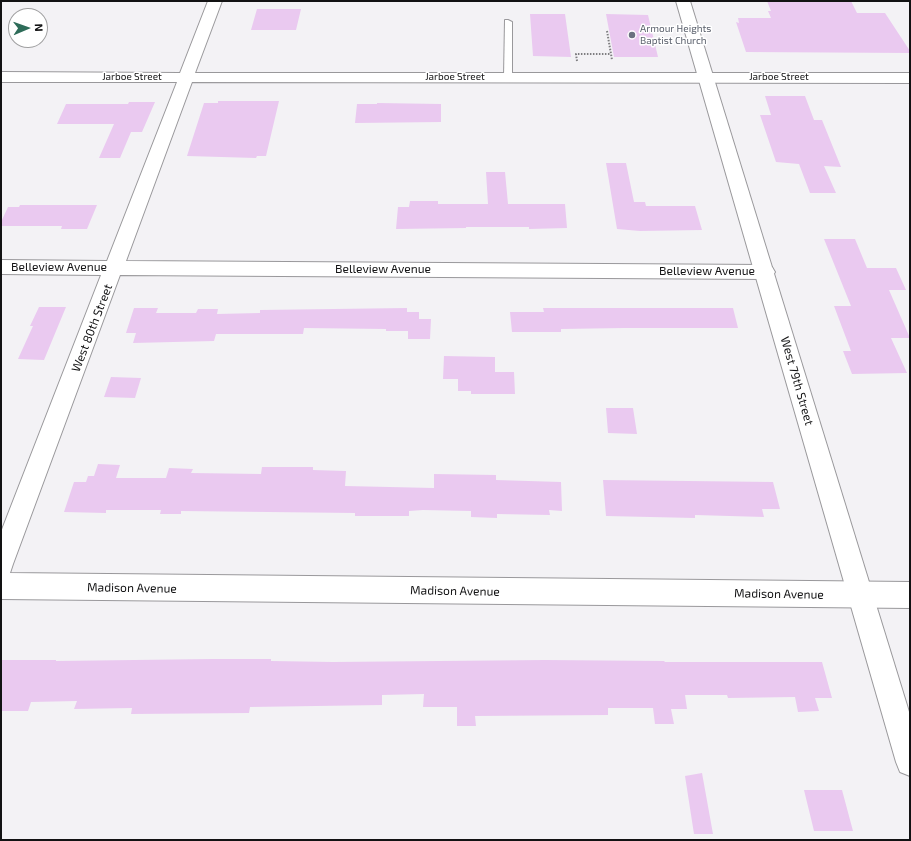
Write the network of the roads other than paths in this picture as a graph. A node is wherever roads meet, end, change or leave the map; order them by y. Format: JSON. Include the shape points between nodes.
{"nodes":[{"id":1,"x":215,"y":1,"type":"edge"},
{"id":2,"x":683,"y":1,"type":"edge"},
{"id":3,"x":508,"y":22,"type":"dead end"},
{"id":4,"x":1,"y":77,"type":"edge"},
{"id":5,"x":186,"y":77,"type":"junction"},
{"id":6,"x":508,"y":77,"type":"junction"},
{"id":7,"x":706,"y":77,"type":"junction"},
{"id":8,"x":910,"y":78,"type":"edge"},
{"id":9,"x":1,"y":267,"type":"edge"},
{"id":10,"x":115,"y":267,"type":"junction"},
{"id":11,"x":765,"y":272,"type":"junction"},
{"id":12,"x":1,"y":564,"type":"edge"},
{"id":13,"x":1,"y":586,"type":"edge"},
{"id":14,"x":860,"y":595,"type":"junction"},
{"id":15,"x":910,"y":595,"type":"edge"},
{"id":16,"x":910,"y":762,"type":"edge"}],
"edges":[{"from":1,"to":5,"type":"street","name":"West 80th Street"},
{"from":2,"to":7,"type":"street","name":"West 79th Street"},
{"from":3,"to":6,"type":"lane"},
{"from":4,"to":5,"type":"street","name":"Jarboe Street"},
{"from":5,"to":6,"type":"street","name":"Jarboe Street"},
{"from":5,"to":10,"type":"street","name":"West 80th Street"},
{"from":6,"to":7,"type":"street","name":"Jarboe Street"},
{"from":7,"to":8,"type":"street","name":"Jarboe Street"},
{"from":7,"to":11,"type":"street","name":"West 79th Street"},
{"from":9,"to":10,"type":"street","name":"Belleview Avenue"},
{"from":10,"to":11,"type":"street","name":"Belleview Avenue"},
{"from":10,"to":12,"type":"street","name":"West 80th Street"},
{"from":11,"to":14,"type":"street","name":"West 79th Street"},
{"from":13,"to":14,"type":"street","name":"Madison Avenue"},
{"from":14,"to":15,"type":"street","name":"Madison Avenue"},
{"from":14,"to":16,"type":"street","name":"West 79th Street"}]}
